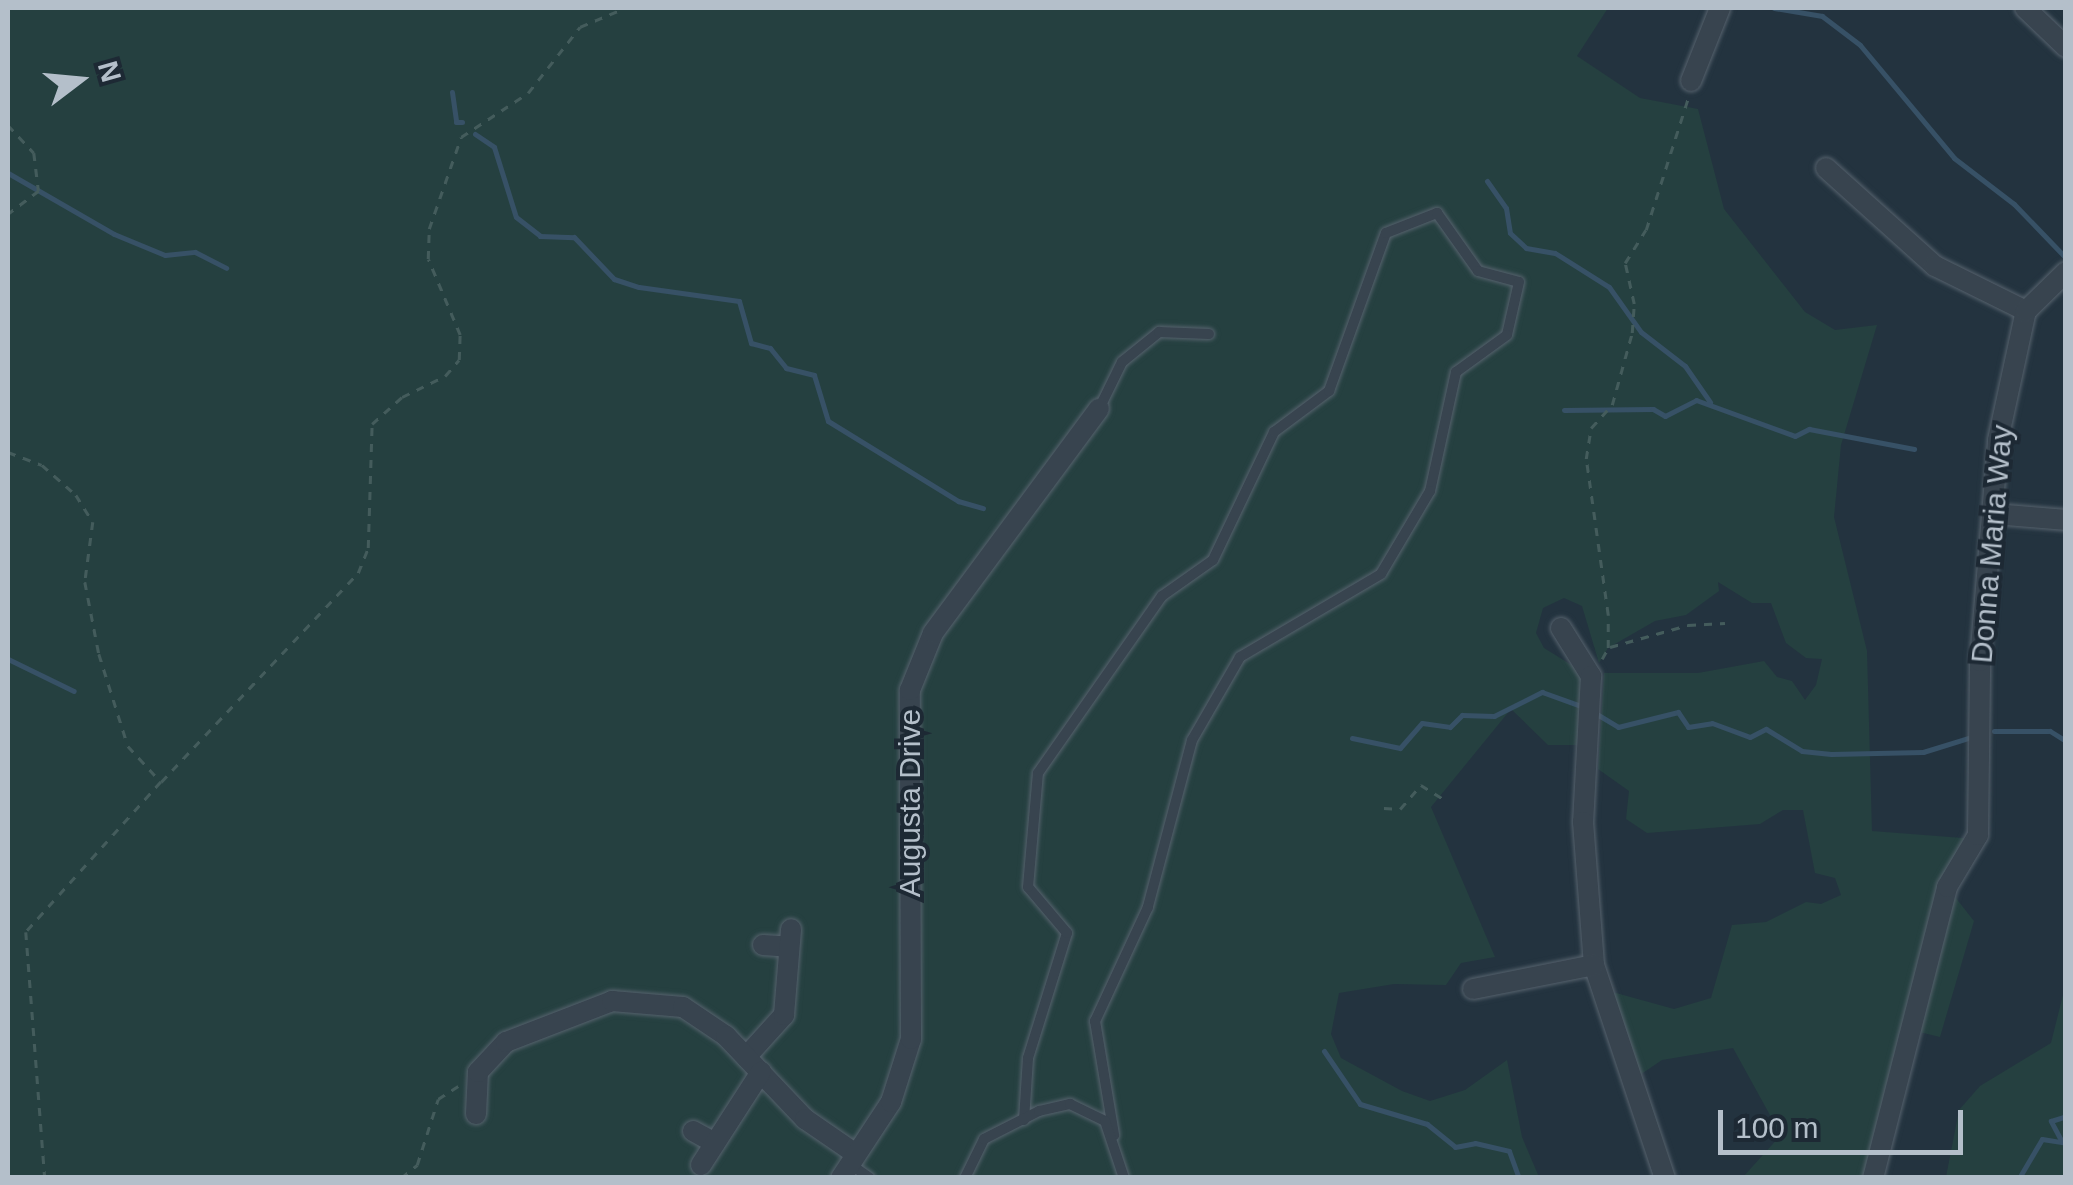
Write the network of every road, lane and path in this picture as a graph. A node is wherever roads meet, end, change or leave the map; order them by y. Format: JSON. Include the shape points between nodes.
{"nodes":[{"id":1,"x":626,"y":8,"type":"edge"},
{"id":2,"x":1720,"y":8,"type":"edge"},
{"id":3,"x":2025,"y":8,"type":"edge"},
{"id":4,"x":2066,"y":47,"type":"edge"},
{"id":5,"x":1691,"y":82,"type":"joint"},
{"id":6,"x":8,"y":125,"type":"edge"},
{"id":7,"x":1826,"y":168,"type":"dead end"},
{"id":8,"x":8,"y":214,"type":"edge"},
{"id":9,"x":2066,"y":272,"type":"edge"},
{"id":10,"x":2026,"y":311,"type":"junction"},
{"id":11,"x":1209,"y":334,"type":"dead end"},
{"id":12,"x":1100,"y":409,"type":"joint"},
{"id":13,"x":8,"y":452,"type":"edge"},
{"id":14,"x":1995,"y":514,"type":"junction"},
{"id":15,"x":2066,"y":520,"type":"edge"},
{"id":16,"x":1725,"y":623,"type":"dead end"},
{"id":17,"x":1561,"y":628,"type":"dead end"},
{"id":18,"x":1608,"y":648,"type":"junction"},
{"id":19,"x":1590,"y":679,"type":"junction"},
{"id":20,"x":161,"y":782,"type":"junction"},
{"id":21,"x":1443,"y":800,"type":"dead end"},
{"id":22,"x":1384,"y":808,"type":"dead end"},
{"id":23,"x":763,"y":945,"type":"dead end"},
{"id":24,"x":1594,"y":965,"type":"junction"},
{"id":25,"x":1474,"y":989,"type":"dead end"},
{"id":26,"x":754,"y":1064,"type":"junction"},
{"id":27,"x":478,"y":1072,"type":"junction"},
{"id":28,"x":476,"y":1114,"type":"dead end"},
{"id":29,"x":1024,"y":1120,"type":"junction"},
{"id":30,"x":693,"y":1131,"type":"dead end"},
{"id":31,"x":1114,"y":1135,"type":"junction"},
{"id":32,"x":715,"y":1142,"type":"junction"},
{"id":33,"x":701,"y":1164,"type":"dead end"},
{"id":34,"x":849,"y":1165,"type":"edge"},
{"id":35,"x":45,"y":1178,"type":"edge"},
{"id":36,"x":401,"y":1178,"type":"edge"},
{"id":37,"x":870,"y":1178,"type":"edge"},
{"id":38,"x":964,"y":1178,"type":"edge"},
{"id":39,"x":1124,"y":1178,"type":"edge"},
{"id":40,"x":1664,"y":1178,"type":"edge"},
{"id":41,"x":1873,"y":1178,"type":"edge"}],
"edges":[{"from":1,"to":20,"type":"path","via":[[580,27],[528,93],[461,137],[429,229],[428,259],[460,335],[459,360],[372,424],[368,548],[358,573]]},
{"from":2,"to":5,"type":"street"},
{"from":3,"to":4,"type":"street"},
{"from":5,"to":18,"type":"path","via":[[1646,230],[1625,263],[1632,333],[1612,405],[1592,428],[1586,459],[1596,500]]},
{"from":6,"to":8,"type":"path","via":[[34,153],[39,191]]},
{"from":7,"to":10,"type":"street","via":[[1935,266]]},
{"from":9,"to":10,"type":"street"},
{"from":10,"to":14,"type":"street","name":"Donna Maria Way","via":[[1998,440]]},
{"from":11,"to":12,"type":"lane","via":[[1160,332],[1122,362]]},
{"from":12,"to":34,"type":"street","name":"Augusta Drive","via":[[933,633],[910,690],[911,1038],[891,1102]]},
{"from":13,"to":20,"type":"path","via":[[42,465],[76,495],[93,522],[85,582],[99,654],[128,746]]},
{"from":14,"to":15,"type":"street"},
{"from":14,"to":41,"type":"street","name":"Donna Maria Way","via":[[1980,661],[1978,835],[1947,887]]},
{"from":16,"to":18,"type":"path"},
{"from":17,"to":19,"type":"street"},
{"from":18,"to":19,"type":"path"},
{"from":19,"to":24,"type":"street","via":[[1583,822]]},
{"from":20,"to":35,"type":"path","via":[[26,932]]},
{"from":21,"to":22,"type":"path","via":[[1421,785],[1400,810]]},
{"from":23,"to":26,"type":"street","via":[[790,938],[784,1015]]},
{"from":24,"to":25,"type":"street"},
{"from":24,"to":40,"type":"street"},
{"from":26,"to":27,"type":"street","via":[[683,1007],[612,1001],[506,1042]]},
{"from":26,"to":32,"type":"street"},
{"from":26,"to":34,"type":"street"},
{"from":27,"to":28,"type":"street"},
{"from":27,"to":36,"type":"path","via":[[438,1099],[416,1165]]},
{"from":29,"to":31,"type":"lane","via":[[1070,1104],[1095,1113]]},
{"from":29,"to":31,"type":"lane","via":[[1028,1058],[1067,933],[1028,887],[1038,772],[1162,596],[1213,560],[1274,432],[1329,391],[1386,233],[1438,213],[1478,270],[1520,282],[1508,335],[1456,372],[1430,491],[1380,574],[1240,656],[1192,740],[1148,908],[1094,1021]]},
{"from":29,"to":38,"type":"lane","via":[[984,1140]]},
{"from":30,"to":32,"type":"street"},
{"from":31,"to":39,"type":"lane"},
{"from":32,"to":33,"type":"street"},
{"from":34,"to":37,"type":"lane"}]}
